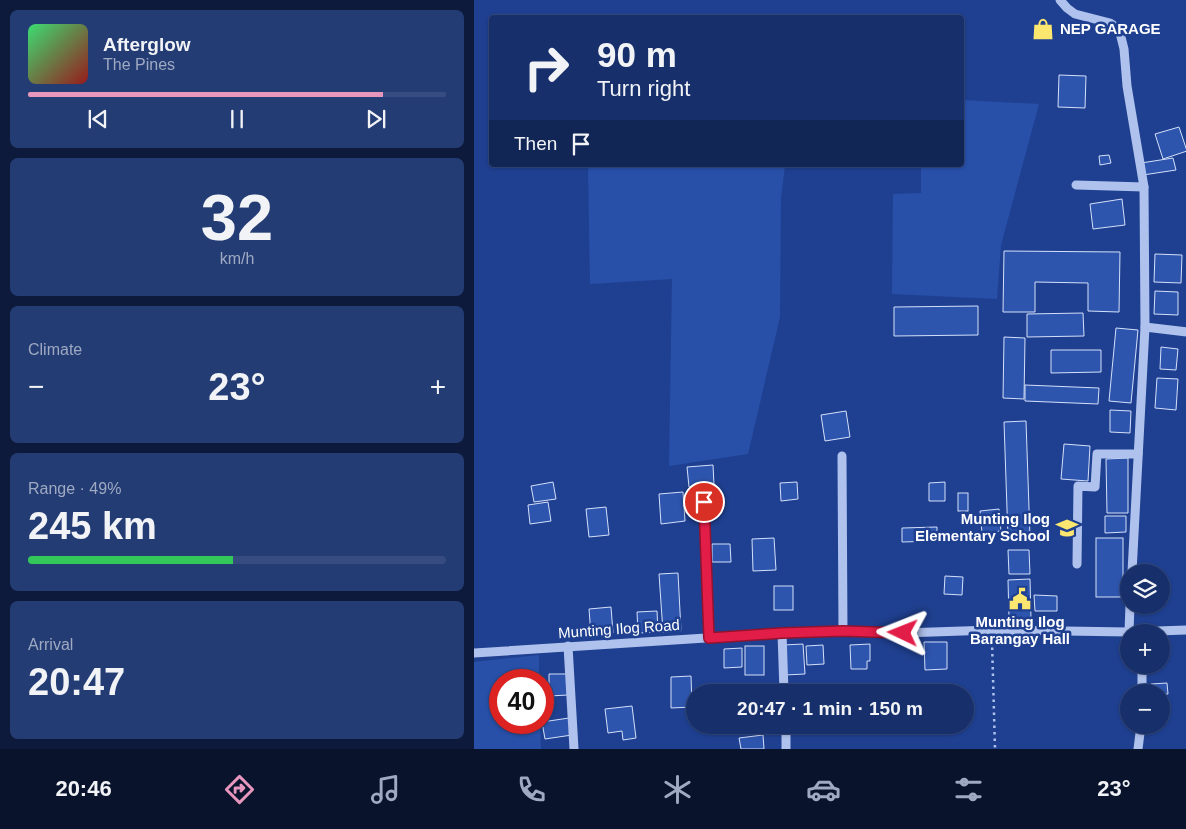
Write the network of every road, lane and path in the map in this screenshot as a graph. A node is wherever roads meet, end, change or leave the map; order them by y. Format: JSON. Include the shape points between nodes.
{"nodes":[{"id":1,"x":1060,"y":0,"type":"edge"},
{"id":2,"x":1076,"y":185,"type":"dead end"},
{"id":3,"x":1144,"y":187,"type":"junction"},
{"id":4,"x":1145,"y":327,"type":"junction"},
{"id":5,"x":1186,"y":332,"type":"edge"},
{"id":6,"x":1138,"y":454,"type":"junction"},
{"id":7,"x":842,"y":456,"type":"dead end"},
{"id":8,"x":704,"y":502,"type":"dead end"},
{"id":9,"x":1077,"y":564,"type":"dead end"},
{"id":10,"x":1132,"y":564,"type":"edge"},
{"id":11,"x":992,"y":630,"type":"junction"},
{"id":12,"x":1186,"y":630,"type":"edge"},
{"id":13,"x":843,"y":631,"type":"junction"},
{"id":14,"x":1170,"y":631,"type":"edge"},
{"id":15,"x":1120,"y":632,"type":"edge"},
{"id":16,"x":782,"y":633,"type":"junction"},
{"id":17,"x":709,"y":638,"type":"junction"},
{"id":18,"x":568,"y":646,"type":"junction"},
{"id":19,"x":474,"y":653,"type":"edge"},
{"id":20,"x":784,"y":684,"type":"edge"},
{"id":21,"x":786,"y":734,"type":"edge"},
{"id":22,"x":1140,"y":734,"type":"edge"},
{"id":23,"x":574,"y":749,"type":"edge"},
{"id":24,"x":786,"y":749,"type":"edge"},
{"id":25,"x":995,"y":749,"type":"edge"},
{"id":26,"x":1138,"y":749,"type":"edge"}],
"edges":[{"from":1,"to":3,"type":"street","via":[[1075,14],[1110,23],[1119,29]]},
{"from":2,"to":3,"type":"street"},
{"from":3,"to":4,"type":"street"},
{"from":4,"to":5,"type":"street"},
{"from":4,"to":6,"type":"street"},
{"from":6,"to":9,"type":"street","via":[[1097,454],[1095,487],[1078,486]]},
{"from":6,"to":10,"type":"street"},
{"from":7,"to":13,"type":"street"},
{"from":8,"to":17,"type":"street"},
{"from":11,"to":13,"type":"street","name":"Munting Ilog Road"},
{"from":11,"to":15,"type":"street","name":"Munting Ilog Road"},
{"from":11,"to":25,"type":"path"},
{"from":12,"to":14,"type":"street","name":"Munting Ilog Road"},
{"from":13,"to":16,"type":"street","name":"Munting Ilog Road"},
{"from":16,"to":17,"type":"street","name":"Munting Ilog Road"},
{"from":16,"to":20,"type":"street"},
{"from":17,"to":18,"type":"street","name":"Munting Ilog Road"},
{"from":18,"to":19,"type":"street","name":"Munting Ilog Road"},
{"from":18,"to":23,"type":"street"},
{"from":21,"to":24,"type":"street"},
{"from":22,"to":26,"type":"street"}]}
